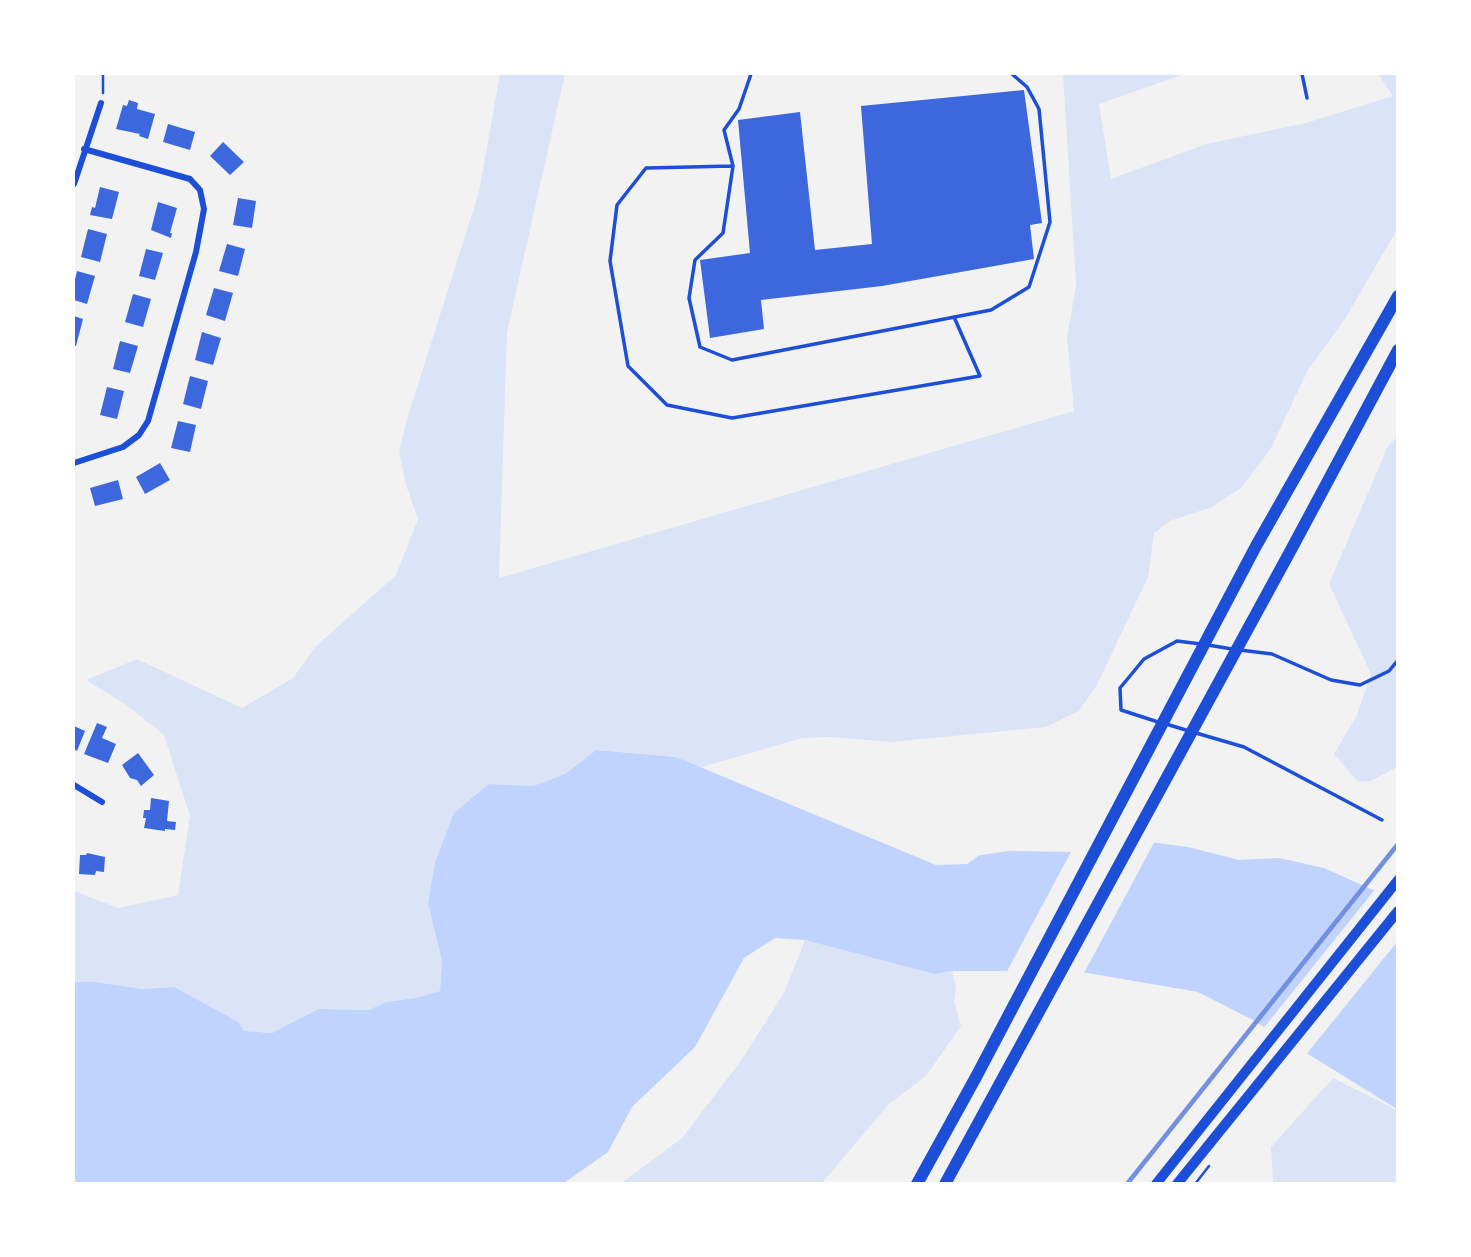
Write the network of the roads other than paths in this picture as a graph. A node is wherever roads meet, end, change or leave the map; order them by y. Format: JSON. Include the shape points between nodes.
{"nodes":[{"id":1,"x":751,"y":74,"type":"edge"},
{"id":2,"x":1012,"y":74,"type":"edge"},
{"id":3,"x":1302,"y":74,"type":"edge"},
{"id":4,"x":1307,"y":98,"type":"dead end"},
{"id":5,"x":101,"y":103,"type":"road end"},
{"id":6,"x":84,"y":149,"type":"junction"},
{"id":7,"x":733,"y":166,"type":"junction"},
{"id":8,"x":74,"y":184,"type":"edge"},
{"id":9,"x":1398,"y":296,"type":"edge"},
{"id":10,"x":954,"y":317,"type":"junction"},
{"id":11,"x":1398,"y":350,"type":"edge"},
{"id":12,"x":74,"y":463,"type":"edge"},
{"id":13,"x":1398,"y":660,"type":"edge"},
{"id":14,"x":74,"y":785,"type":"edge"},
{"id":15,"x":102,"y":802,"type":"dead end"},
{"id":16,"x":1382,"y":820,"type":"dead end"},
{"id":17,"x":1398,"y":880,"type":"edge"},
{"id":18,"x":1398,"y":911,"type":"edge"},
{"id":19,"x":917,"y":1184,"type":"edge"},
{"id":20,"x":945,"y":1184,"type":"edge"},
{"id":21,"x":1156,"y":1184,"type":"edge"},
{"id":22,"x":1177,"y":1184,"type":"edge"}],
"edges":[{"from":1,"to":7,"type":"lane","via":[[739,109],[724,130]]},
{"from":2,"to":10,"type":"lane","via":[[1027,87],[1039,109],[1050,222],[1029,287],[991,310]]},
{"from":3,"to":4,"type":"lane"},
{"from":5,"to":6,"type":"street"},
{"from":6,"to":8,"type":"street"},
{"from":6,"to":12,"type":"street","via":[[190,179],[200,190],[204,209],[148,421],[139,435],[122,447]]},
{"from":7,"to":10,"type":"lane","via":[[723,233],[695,260],[689,298],[700,346],[733,360]]},
{"from":7,"to":10,"type":"lane","via":[[646,169],[617,205],[610,261],[628,366],[667,405],[732,418],[981,376]]},
{"from":9,"to":19,"type":"highway","via":[[1256,546]]},
{"from":11,"to":20,"type":"highway"},
{"from":13,"to":16,"type":"lane","via":[[1389,671],[1360,685],[1331,680],[1272,654],[1177,641],[1144,659],[1120,688],[1121,710],[1244,747]]},
{"from":14,"to":15,"type":"street"},
{"from":17,"to":21,"type":"main road"},
{"from":18,"to":22,"type":"main road"}]}
